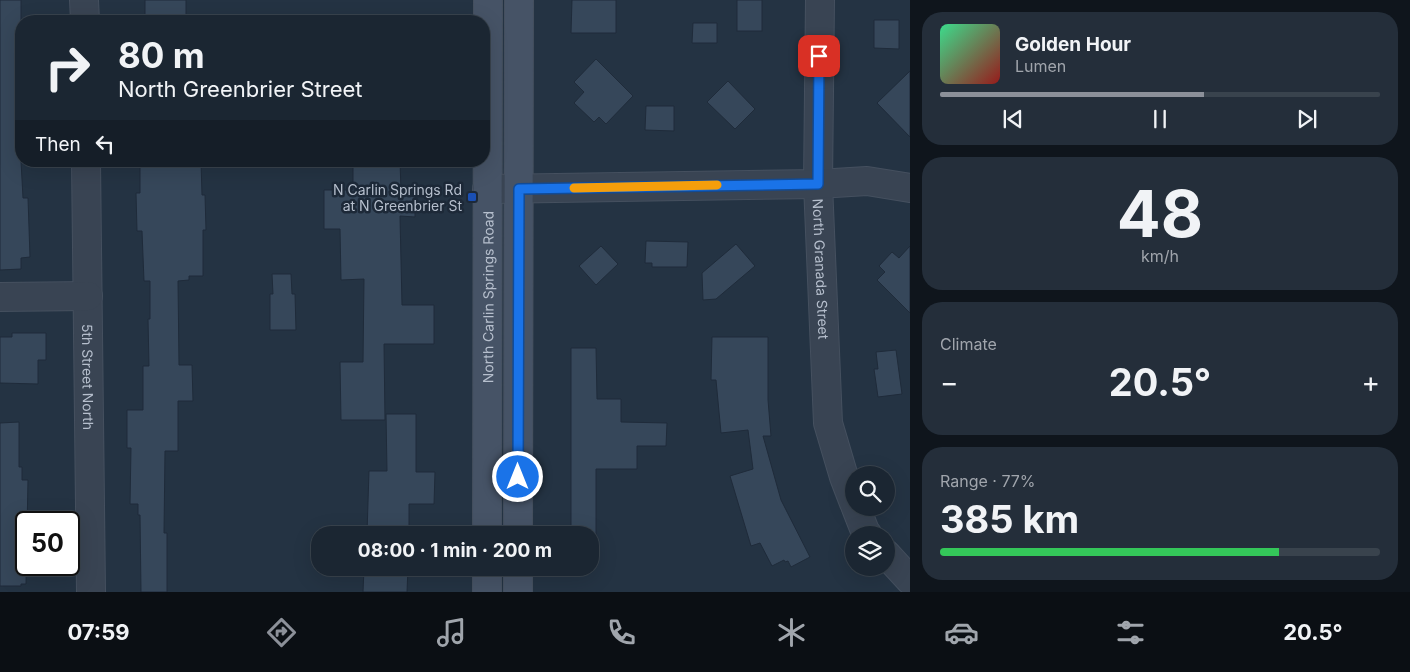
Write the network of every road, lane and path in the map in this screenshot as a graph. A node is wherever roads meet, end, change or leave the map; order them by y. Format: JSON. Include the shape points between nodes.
{"nodes":[{"id":1,"x":84,"y":0,"type":"edge"},
{"id":2,"x":488,"y":0,"type":"edge"},
{"id":3,"x":519,"y":0,"type":"edge"},
{"id":4,"x":820,"y":0,"type":"edge"},
{"id":5,"x":85,"y":15,"type":"edge"},
{"id":6,"x":488,"y":15,"type":"edge"},
{"id":7,"x":86,"y":167,"type":"edge"},
{"id":8,"x":487,"y":167,"type":"edge"},
{"id":9,"x":818,"y":184,"type":"junction"},
{"id":10,"x":910,"y":188,"type":"edge"},
{"id":11,"x":487,"y":189,"type":"junction"},
{"id":12,"x":519,"y":189,"type":"junction"},
{"id":13,"x":88,"y":296,"type":"junction"},
{"id":14,"x":0,"y":297,"type":"edge"},
{"id":15,"x":845,"y":480,"type":"edge"},
{"id":16,"x":487,"y":526,"type":"edge"},
{"id":17,"x":518,"y":526,"type":"edge"},
{"id":18,"x":895,"y":564,"type":"edge"},
{"id":19,"x":487,"y":576,"type":"edge"},
{"id":20,"x":518,"y":576,"type":"edge"},
{"id":21,"x":910,"y":580,"type":"edge"},
{"id":22,"x":91,"y":592,"type":"edge"},
{"id":23,"x":487,"y":592,"type":"edge"},
{"id":24,"x":518,"y":592,"type":"edge"}],
"edges":[{"from":1,"to":5,"type":"street"},
{"from":2,"to":6,"type":"main road","name":"North Carlin Springs Road"},
{"from":3,"to":12,"type":"main road"},
{"from":4,"to":9,"type":"street","name":"North Granada Street"},
{"from":7,"to":13,"type":"street","name":"5th Street North"},
{"from":8,"to":11,"type":"main road","name":"North Carlin Springs Road"},
{"from":9,"to":10,"type":"street","via":[[867,180]]},
{"from":9,"to":12,"type":"street"},
{"from":9,"to":15,"type":"street","name":"North Granada Street","via":[[828,423]]},
{"from":11,"to":12,"type":"street"},
{"from":11,"to":16,"type":"main road","name":"North Carlin Springs Road"},
{"from":12,"to":17,"type":"main road"},
{"from":13,"to":14,"type":"street"},
{"from":13,"to":22,"type":"street","name":"5th Street North"},
{"from":18,"to":21,"type":"street"},
{"from":19,"to":23,"type":"main road"},
{"from":20,"to":24,"type":"main road"}]}
